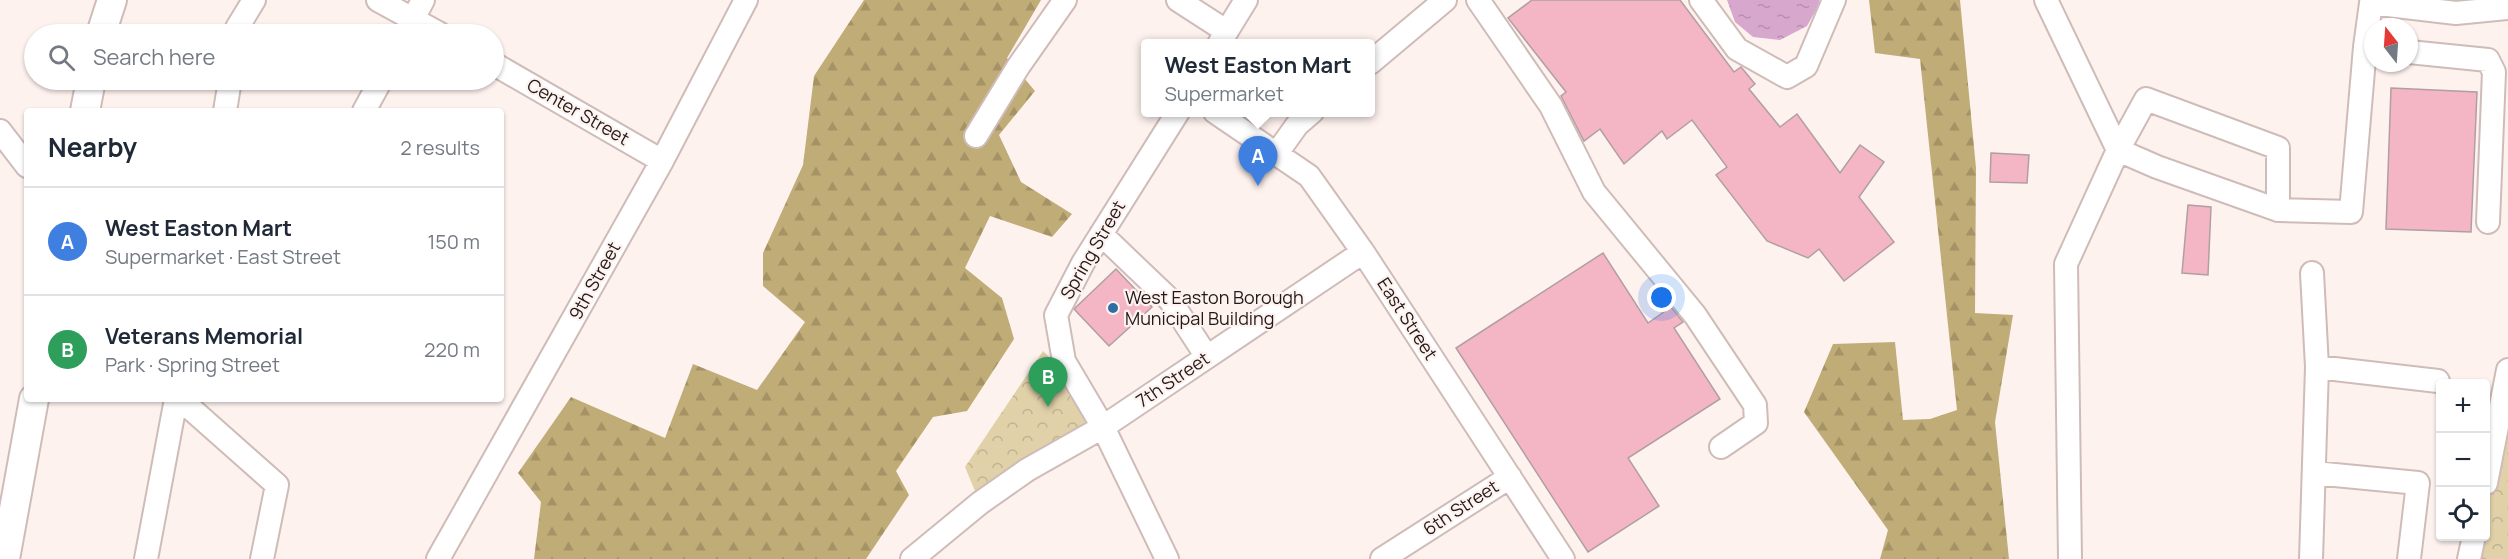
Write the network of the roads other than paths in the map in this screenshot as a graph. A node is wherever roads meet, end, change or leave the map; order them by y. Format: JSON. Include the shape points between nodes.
{"nodes":[{"id":1,"x":112,"y":0,"type":"edge"},
{"id":2,"x":254,"y":0,"type":"edge"},
{"id":3,"x":378,"y":0,"type":"edge"},
{"id":4,"x":746,"y":0,"type":"edge"},
{"id":5,"x":1065,"y":0,"type":"edge"},
{"id":6,"x":1178,"y":0,"type":"edge"},
{"id":7,"x":1246,"y":0,"type":"edge"},
{"id":8,"x":1445,"y":0,"type":"edge"},
{"id":9,"x":1479,"y":0,"type":"edge"},
{"id":10,"x":1701,"y":0,"type":"edge"},
{"id":11,"x":1834,"y":0,"type":"edge"},
{"id":12,"x":2046,"y":0,"type":"edge"},
{"id":13,"x":2508,"y":8,"type":"edge"},
{"id":14,"x":414,"y":18,"type":"edge"},
{"id":15,"x":2370,"y":18,"type":"edge"},
{"id":16,"x":104,"y":24,"type":"edge"},
{"id":17,"x":239,"y":24,"type":"edge"},
{"id":18,"x":1223,"y":37,"type":"edge"},
{"id":19,"x":2418,"y":53,"type":"edge"},
{"id":20,"x":1375,"y":60,"type":"edge"},
{"id":21,"x":504,"y":70,"type":"edge"},
{"id":22,"x":2366,"y":72,"type":"edge"},
{"id":23,"x":89,"y":90,"type":"edge"},
{"id":24,"x":228,"y":90,"type":"edge"},
{"id":25,"x":376,"y":90,"type":"edge"},
{"id":26,"x":86,"y":108,"type":"edge"},
{"id":27,"x":225,"y":108,"type":"edge"},
{"id":28,"x":366,"y":108,"type":"edge"},
{"id":29,"x":1175,"y":117,"type":"edge"},
{"id":30,"x":1223,"y":117,"type":"edge"},
{"id":31,"x":1307,"y":117,"type":"edge"},
{"id":32,"x":0,"y":131,"type":"edge"},
{"id":33,"x":976,"y":136,"type":"dead end"},
{"id":34,"x":2118,"y":150,"type":"junction"},
{"id":35,"x":1277,"y":153,"type":"junction"},
{"id":36,"x":662,"y":161,"type":"junction"},
{"id":37,"x":24,"y":162,"type":"edge"},
{"id":38,"x":2278,"y":210,"type":"junction"},
{"id":39,"x":2488,"y":222,"type":"dead end"},
{"id":40,"x":1101,"y":234,"type":"junction"},
{"id":41,"x":1363,"y":252,"type":"junction"},
{"id":42,"x":2312,"y":273,"type":"dead end"},
{"id":43,"x":1207,"y":357,"type":"junction"},
{"id":44,"x":2317,"y":367,"type":"junction"},
{"id":45,"x":2508,"y":370,"type":"edge"},
{"id":46,"x":2436,"y":381,"type":"edge"},
{"id":47,"x":33,"y":402,"type":"edge"},
{"id":48,"x":177,"y":402,"type":"edge"},
{"id":49,"x":181,"y":402,"type":"edge"},
{"id":50,"x":1103,"y":427,"type":"junction"},
{"id":51,"x":1721,"y":447,"type":"dead end"},
{"id":52,"x":2490,"y":462,"type":"edge"},
{"id":53,"x":2314,"y":473,"type":"junction"},
{"id":54,"x":1510,"y":477,"type":"junction"},
{"id":55,"x":2473,"y":541,"type":"edge"},
{"id":56,"x":5,"y":559,"type":"edge"},
{"id":57,"x":146,"y":559,"type":"edge"},
{"id":58,"x":262,"y":559,"type":"edge"},
{"id":59,"x":438,"y":559,"type":"edge"},
{"id":60,"x":912,"y":559,"type":"edge"},
{"id":61,"x":1167,"y":559,"type":"edge"},
{"id":62,"x":1382,"y":559,"type":"edge"},
{"id":63,"x":1563,"y":559,"type":"edge"},
{"id":64,"x":2070,"y":559,"type":"edge"},
{"id":65,"x":2311,"y":559,"type":"edge"},
{"id":66,"x":2409,"y":559,"type":"edge"},
{"id":67,"x":2469,"y":559,"type":"edge"}],
"edges":[{"from":1,"to":16,"type":"main road"},
{"from":2,"to":17,"type":"street"},
{"from":3,"to":14,"type":"street"},
{"from":4,"to":36,"type":"street","name":"9th Street"},
{"from":5,"to":33,"type":"street"},
{"from":6,"to":18,"type":"street"},
{"from":7,"to":18,"type":"street"},
{"from":8,"to":20,"type":"street"},
{"from":9,"to":51,"type":"street","via":[[1551,106],[1594,192],[1695,315],[1755,405],[1756,423]]},
{"from":10,"to":11,"type":"street","via":[[1737,49],[1787,77],[1806,66]]},
{"from":12,"to":34,"type":"street"},
{"from":13,"to":15,"type":"street","via":[[2456,13],[2371,3]]},
{"from":19,"to":39,"type":"street","via":[[2488,60],[2492,64]]},
{"from":21,"to":36,"type":"street","name":"Center Street"},
{"from":22,"to":38,"type":"street","via":[[2351,212]]},
{"from":23,"to":26,"type":"main road"},
{"from":24,"to":27,"type":"street"},
{"from":25,"to":28,"type":"street"},
{"from":29,"to":40,"type":"street","name":"Spring Street"},
{"from":30,"to":35,"type":"street","name":"East Street"},
{"from":31,"to":35,"type":"street"},
{"from":32,"to":37,"type":"street"},
{"from":34,"to":38,"type":"street"},
{"from":34,"to":38,"type":"street","via":[[2146,99],[2278,148]]},
{"from":34,"to":64,"type":"street","via":[[2066,264]]},
{"from":35,"to":41,"type":"street","name":"East Street","via":[[1309,176]]},
{"from":36,"to":59,"type":"street","name":"9th Street"},
{"from":40,"to":43,"type":"street","via":[[1170,300]]},
{"from":40,"to":50,"type":"street","name":"Spring Street","via":[[1056,315],[1064,361]]},
{"from":41,"to":43,"type":"street","name":"7th Street"},
{"from":41,"to":54,"type":"street","name":"East Street"},
{"from":42,"to":44,"type":"street"},
{"from":43,"to":50,"type":"street","name":"7th Street"},
{"from":44,"to":46,"type":"street"},
{"from":44,"to":53,"type":"street"},
{"from":45,"to":52,"type":"street"},
{"from":47,"to":56,"type":"main road"},
{"from":48,"to":57,"type":"street"},
{"from":49,"to":58,"type":"street","via":[[277,485]]},
{"from":50,"to":60,"type":"street","name":"7th Street","via":[[980,502]]},
{"from":50,"to":61,"type":"street"},
{"from":53,"to":65,"type":"street"},
{"from":53,"to":66,"type":"street","via":[[2418,483]]},
{"from":54,"to":62,"type":"street","name":"6th Street"},
{"from":54,"to":63,"type":"street","name":"East Street"},
{"from":55,"to":67,"type":"street"}]}
